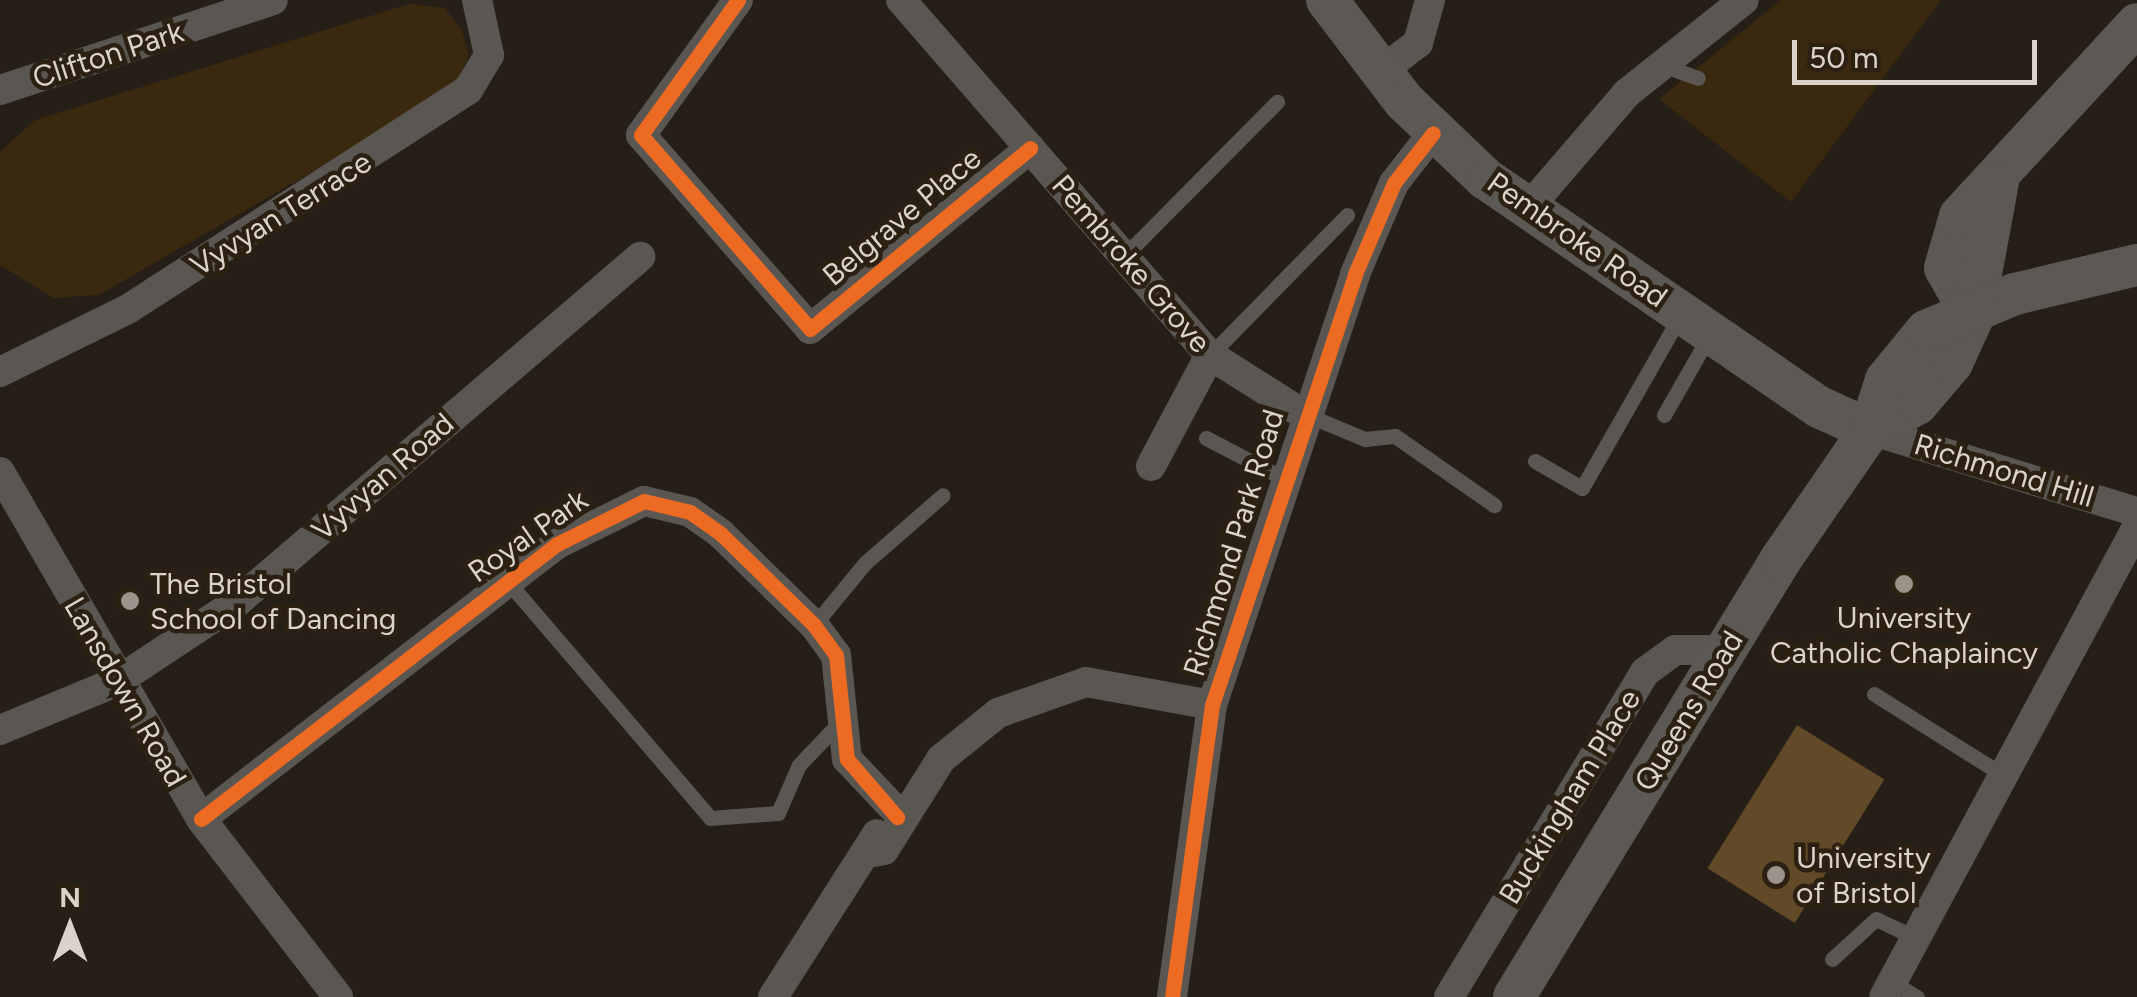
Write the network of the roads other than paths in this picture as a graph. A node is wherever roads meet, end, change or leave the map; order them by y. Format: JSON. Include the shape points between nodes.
{"nodes":[{"id":1,"x":272,"y":0,"type":"edge"},
{"id":2,"x":477,"y":0,"type":"edge"},
{"id":3,"x":738,"y":0,"type":"edge"},
{"id":4,"x":900,"y":0,"type":"edge"},
{"id":5,"x":1327,"y":0,"type":"edge"},
{"id":6,"x":1430,"y":0,"type":"edge"},
{"id":7,"x":1744,"y":0,"type":"edge"},
{"id":8,"x":2137,"y":24,"type":"edge"},
{"id":9,"x":1662,"y":65,"type":"junction"},
{"id":10,"x":1380,"y":72,"type":"junction"},
{"id":11,"x":1698,"y":78,"type":"dead end"},
{"id":12,"x":0,"y":90,"type":"edge"},
{"id":13,"x":1277,"y":102,"type":"dead end"},
{"id":14,"x":1433,"y":133,"type":"junction"},
{"id":15,"x":1030,"y":148,"type":"junction"},
{"id":16,"x":1529,"y":206,"type":"junction"},
{"id":17,"x":1347,"y":215,"type":"dead end"},
{"id":18,"x":1124,"y":255,"type":"junction"},
{"id":19,"x":640,"y":258,"type":"dead end"},
{"id":20,"x":2137,"y":265,"type":"edge"},
{"id":21,"x":2137,"y":278,"type":"edge"},
{"id":22,"x":1972,"y":317,"type":"junction"},
{"id":23,"x":1696,"y":322,"type":"junction"},
{"id":24,"x":1210,"y":355,"type":"junction"},
{"id":25,"x":0,"y":372,"type":"edge"},
{"id":26,"x":1303,"y":414,"type":"junction"},
{"id":27,"x":1664,"y":416,"type":"dead end"},
{"id":28,"x":1870,"y":430,"type":"junction"},
{"id":29,"x":1206,"y":438,"type":"dead end"},
{"id":30,"x":1535,"y":461,"type":"dead end"},
{"id":31,"x":1150,"y":466,"type":"dead end"},
{"id":32,"x":0,"y":472,"type":"edge"},
{"id":33,"x":1283,"y":478,"type":"junction"},
{"id":34,"x":942,"y":495,"type":"dead end"},
{"id":35,"x":1494,"y":505,"type":"dead end"},
{"id":36,"x":2137,"y":512,"type":"edge"},
{"id":37,"x":2137,"y":528,"type":"edge"},
{"id":38,"x":508,"y":582,"type":"junction"},
{"id":39,"x":814,"y":625,"type":"junction"},
{"id":40,"x":1727,"y":650,"type":"junction"},
{"id":41,"x":116,"y":682,"type":"junction"},
{"id":42,"x":1874,"y":694,"type":"dead end"},
{"id":43,"x":1212,"y":704,"type":"junction"},
{"id":44,"x":840,"y":722,"type":"junction"},
{"id":45,"x":0,"y":730,"type":"edge"},
{"id":46,"x":2003,"y":775,"type":"junction"},
{"id":47,"x":898,"y":816,"type":"junction"},
{"id":48,"x":201,"y":820,"type":"junction"},
{"id":49,"x":1916,"y":938,"type":"junction"},
{"id":50,"x":1832,"y":959,"type":"dead end"},
{"id":51,"x":1898,"y":992,"type":"edge"},
{"id":52,"x":338,"y":997,"type":"edge"},
{"id":53,"x":773,"y":997,"type":"edge"},
{"id":54,"x":1172,"y":997,"type":"edge"},
{"id":55,"x":1449,"y":997,"type":"edge"},
{"id":56,"x":1514,"y":997,"type":"edge"}],
"edges":[{"from":1,"to":12,"type":"street","name":"Clifton Park"},
{"from":2,"to":25,"type":"street","name":"Vyvyan Terrace","via":[[489,55],[468,90],[128,309]]},
{"from":3,"to":15,"type":"street","name":"Belgrave Place","via":[[641,135],[810,329]]},
{"from":4,"to":15,"type":"street","name":"Pembroke Grove"},
{"from":5,"to":10,"type":"main road","name":"Pembroke Road"},
{"from":6,"to":10,"type":"street","via":[[1418,43]]},
{"from":7,"to":9,"type":"street"},
{"from":8,"to":22,"type":"main road","name":"Queens Road","via":[[1998,182]]},
{"from":9,"to":11,"type":"lane"},
{"from":9,"to":16,"type":"street"},
{"from":10,"to":14,"type":"main road","name":"Pembroke Road"},
{"from":13,"to":18,"type":"lane"},
{"from":14,"to":16,"type":"main road","name":"Pembroke Road"},
{"from":14,"to":26,"type":"street","name":"Richmond Park Road","via":[[1394,182]]},
{"from":15,"to":18,"type":"street","name":"Pembroke Grove"},
{"from":16,"to":23,"type":"main road","name":"Pembroke Road"},
{"from":17,"to":24,"type":"lane"},
{"from":18,"to":24,"type":"street","name":"Pembroke Grove"},
{"from":19,"to":41,"type":"street","name":"Vyvyan Road","via":[[237,602]]},
{"from":20,"to":22,"type":"main road","via":[[2015,294]]},
{"from":21,"to":22,"type":"main road","via":[[2022,322]]},
{"from":22,"to":28,"type":"main road","name":"Queens Road","via":[[1952,363],[1917,404]]},
{"from":23,"to":27,"type":"lane"},
{"from":23,"to":28,"type":"main road","name":"Pembroke Road","via":[[1819,407]]},
{"from":23,"to":30,"type":"lane","via":[[1582,488]]},
{"from":24,"to":26,"type":"street","name":"Pembroke Grove"},
{"from":24,"to":31,"type":"street"},
{"from":26,"to":33,"type":"street","name":"Richmond Park Road"},
{"from":26,"to":35,"type":"lane","via":[[1365,439],[1395,436]]},
{"from":28,"to":36,"type":"street","name":"Richmond Hill"},
{"from":28,"to":40,"type":"main road","name":"Queens Road"},
{"from":29,"to":33,"type":"lane"},
{"from":32,"to":41,"type":"street","name":"Lansdown Road"},
{"from":33,"to":43,"type":"street","name":"Richmond Park Road"},
{"from":34,"to":39,"type":"lane","via":[[865,563]]},
{"from":37,"to":46,"type":"street"},
{"from":38,"to":39,"type":"street","name":"Royal Park","via":[[620,506],[666,502],[721,534]]},
{"from":38,"to":44,"type":"lane","via":[[710,818],[778,813],[799,765]]},
{"from":38,"to":48,"type":"street","name":"Royal Park"},
{"from":39,"to":44,"type":"street","name":"Royal Park","via":[[836,656]]},
{"from":40,"to":55,"type":"street","name":"Buckingham Place","via":[[1676,650],[1645,672]]},
{"from":40,"to":56,"type":"main road","name":"Queens Road"},
{"from":41,"to":45,"type":"street","name":"Vyvyan Road"},
{"from":41,"to":48,"type":"street","name":"Lansdown Road"},
{"from":42,"to":46,"type":"lane"},
{"from":43,"to":47,"type":"street","via":[[1118,681],[1059,687],[998,713],[941,759]]},
{"from":43,"to":54,"type":"street","name":"Richmond Park Road"},
{"from":44,"to":47,"type":"street","name":"Royal Park","via":[[846,759]]},
{"from":46,"to":49,"type":"street"},
{"from":47,"to":53,"type":"street","via":[[886,820],[874,852]]},
{"from":48,"to":52,"type":"street","name":"Lansdown Road"},
{"from":49,"to":50,"type":"lane","via":[[1876,920]]},
{"from":49,"to":51,"type":"street"}]}
